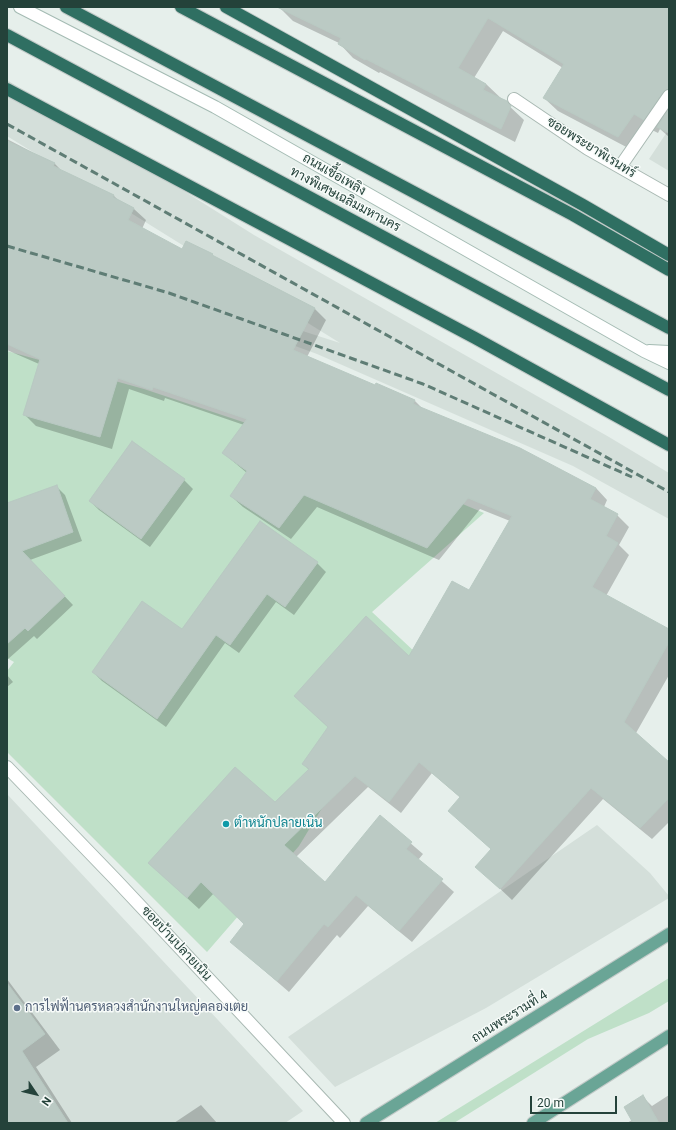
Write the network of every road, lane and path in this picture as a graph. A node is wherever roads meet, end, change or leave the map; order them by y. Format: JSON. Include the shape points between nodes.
{"nodes":[{"id":1,"x":20,"y":7,"type":"edge"},
{"id":2,"x":66,"y":7,"type":"edge"},
{"id":3,"x":181,"y":7,"type":"edge"},
{"id":4,"x":226,"y":7,"type":"edge"},
{"id":5,"x":7,"y":35,"type":"edge"},
{"id":6,"x":7,"y":89,"type":"edge"},
{"id":7,"x":669,"y":96,"type":"edge"},
{"id":8,"x":514,"y":99,"type":"dead end"},
{"id":9,"x":620,"y":167,"type":"junction"},
{"id":10,"x":669,"y":195,"type":"edge"},
{"id":11,"x":669,"y":255,"type":"edge"},
{"id":12,"x":669,"y":270,"type":"edge"},
{"id":13,"x":669,"y":328,"type":"edge"},
{"id":14,"x":644,"y":351,"type":"junction"},
{"id":15,"x":669,"y":352,"type":"edge"},
{"id":16,"x":669,"y":363,"type":"edge"},
{"id":17,"x":669,"y":390,"type":"edge"},
{"id":18,"x":669,"y":445,"type":"edge"},
{"id":19,"x":7,"y":767,"type":"edge"},
{"id":20,"x":669,"y":934,"type":"edge"},
{"id":21,"x":669,"y":1036,"type":"edge"},
{"id":22,"x":344,"y":1123,"type":"edge"},
{"id":23,"x":366,"y":1123,"type":"edge"},
{"id":24,"x":534,"y":1123,"type":"edge"}],
"edges":[{"from":1,"to":14,"type":"street","name":"ถนนเชื้อเพลิง","via":[[215,107]]},
{"from":2,"to":13,"type":"highway"},
{"from":3,"to":12,"type":"highway","via":[[573,215]]},
{"from":4,"to":11,"type":"highway"},
{"from":5,"to":17,"type":"highway","name":"ทางพิเศษเฉลิมมหานคร"},
{"from":6,"to":18,"type":"highway","via":[[475,338]]},
{"from":7,"to":9,"type":"street"},
{"from":8,"to":9,"type":"street","name":"ซอยพระยาพิเรนทร์"},
{"from":9,"to":10,"type":"street","name":"ซอยพระยาพิเรนทร์"},
{"from":14,"to":15,"type":"street","name":"ถนนเชื้อเพลิง"},
{"from":14,"to":16,"type":"street","name":"ถนนเชื้อเพลิง"},
{"from":19,"to":22,"type":"street","name":"ซอยบ้านปลายเนิน"},
{"from":20,"to":23,"type":"main road","name":"ถนนพระรามที่ 4"},
{"from":21,"to":24,"type":"main road"}]}
